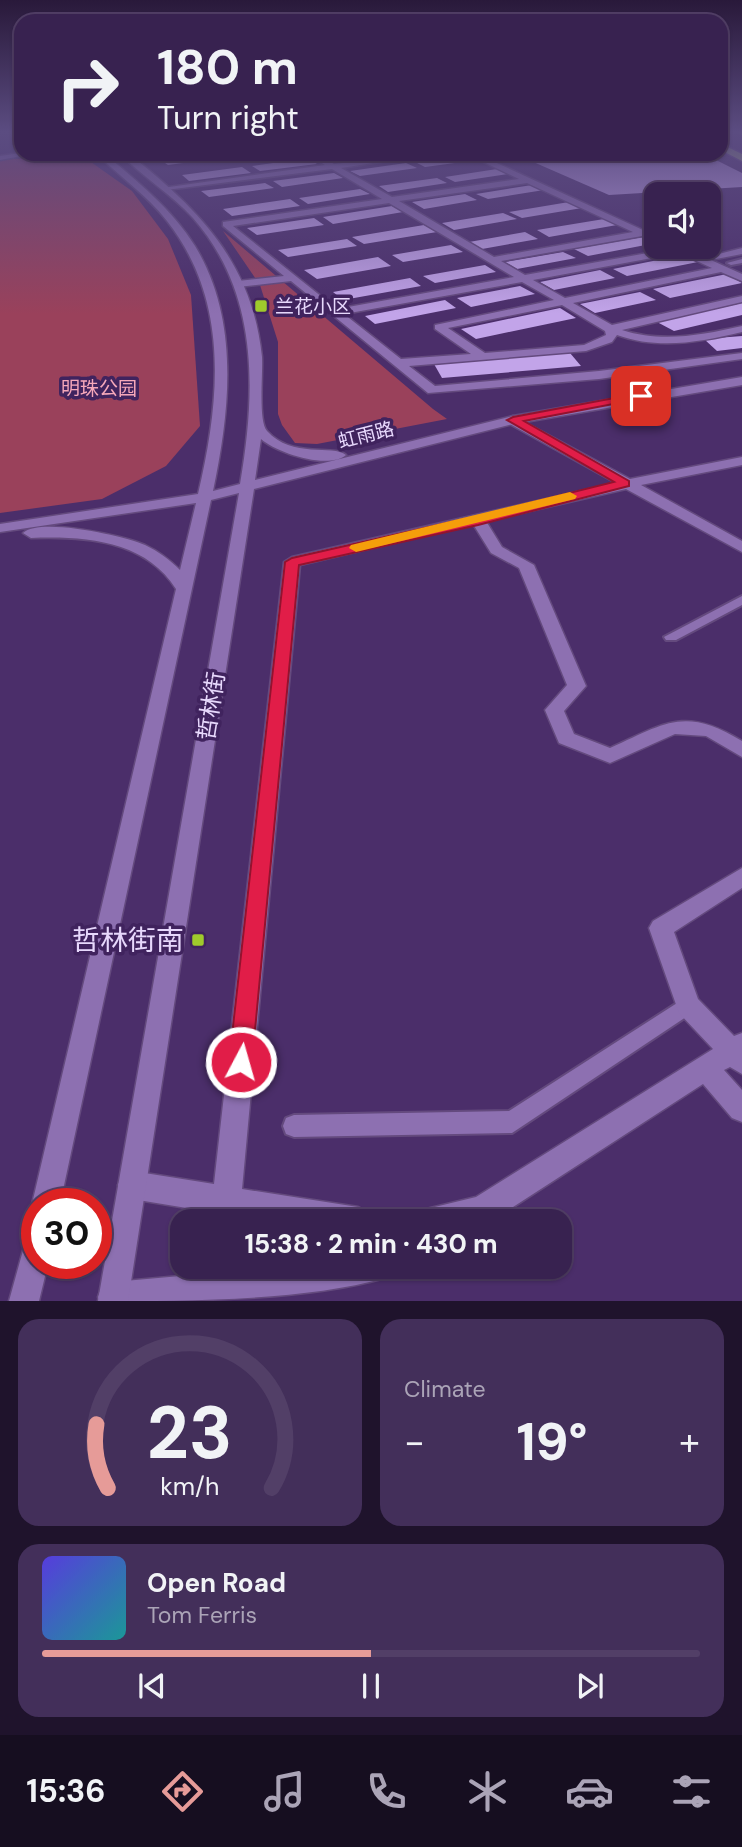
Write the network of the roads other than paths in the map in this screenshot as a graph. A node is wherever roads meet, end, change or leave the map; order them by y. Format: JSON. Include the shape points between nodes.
{"nodes":[{"id":1,"x":144,"y":192,"type":"edge"},
{"id":2,"x":170,"y":192,"type":"edge"},
{"id":3,"x":376,"y":192,"type":"edge"},
{"id":4,"x":447,"y":192,"type":"edge"},
{"id":5,"x":553,"y":192,"type":"edge"},
{"id":6,"x":390,"y":200,"type":"junction"},
{"id":7,"x":632,"y":216,"type":"dead end"},
{"id":8,"x":644,"y":222,"type":"edge"},
{"id":9,"x":642,"y":233,"type":"joint"},
{"id":10,"x":742,"y":251,"type":"edge"},
{"id":11,"x":721,"y":255,"type":"edge"},
{"id":12,"x":644,"y":256,"type":"edge"},
{"id":13,"x":714,"y":259,"type":"edge"},
{"id":14,"x":492,"y":260,"type":"junction"},
{"id":15,"x":732,"y":264,"type":"edge"},
{"id":16,"x":742,"y":268,"type":"edge"},
{"id":17,"x":293,"y":278,"type":"junction"},
{"id":18,"x":742,"y":278,"type":"edge"},
{"id":19,"x":525,"y":280,"type":"junction"},
{"id":20,"x":238,"y":284,"type":"junction"},
{"id":21,"x":742,"y":299,"type":"edge"},
{"id":22,"x":562,"y":301,"type":"junction"},
{"id":23,"x":337,"y":312,"type":"junction"},
{"id":24,"x":742,"y":329,"type":"edge"},
{"id":25,"x":607,"y":337,"type":"junction"},
{"id":26,"x":674,"y":343,"type":"junction"},
{"id":27,"x":482,"y":356,"type":"junction"},
{"id":28,"x":742,"y":356,"type":"edge"},
{"id":29,"x":710,"y":362,"type":"junction"},
{"id":30,"x":401,"y":363,"type":"junction"},
{"id":31,"x":599,"y":375,"type":"junction"},
{"id":32,"x":742,"y":381,"type":"edge"},
{"id":33,"x":513,"y":420,"type":"junction"},
{"id":34,"x":256,"y":424,"type":"junction"},
{"id":35,"x":388,"y":449,"type":"junction"},
{"id":36,"x":742,"y":461,"type":"edge"},
{"id":37,"x":625,"y":483,"type":"junction"},
{"id":38,"x":247,"y":487,"type":"junction"},
{"id":39,"x":205,"y":497,"type":"junction"},
{"id":40,"x":478,"y":520,"type":"junction"},
{"id":41,"x":0,"y":528,"type":"edge"},
{"id":42,"x":0,"y":535,"type":"edge"},
{"id":43,"x":742,"y":547,"type":"edge"},
{"id":44,"x":184,"y":589,"type":"junction"},
{"id":45,"x":742,"y":600,"type":"edge"},
{"id":46,"x":671,"y":637,"type":"dead end"},
{"id":47,"x":742,"y":750,"type":"edge"},
{"id":48,"x":742,"y":877,"type":"edge"},
{"id":49,"x":688,"y":1004,"type":"junction"},
{"id":50,"x":738,"y":1053,"type":"edge"},
{"id":51,"x":705,"y":1068,"type":"junction"},
{"id":52,"x":742,"y":1109,"type":"edge"},
{"id":53,"x":293,"y":1126,"type":"dead end"},
{"id":54,"x":132,"y":1185,"type":"junction"},
{"id":55,"x":50,"y":1188,"type":"edge"},
{"id":56,"x":218,"y":1209,"type":"edge"},
{"id":57,"x":225,"y":1209,"type":"edge"},
{"id":58,"x":483,"y":1209,"type":"edge"},
{"id":59,"x":29,"y":1279,"type":"edge"},
{"id":60,"x":292,"y":1279,"type":"edge"},
{"id":61,"x":217,"y":1286,"type":"edge"},
{"id":62,"x":113,"y":1299,"type":"edge"},
{"id":63,"x":24,"y":1301,"type":"edge"}],
"edges":[{"from":1,"to":39,"type":"street","via":[[173,222],[201,266],[212,297],[223,359],[223,392]]},
{"from":2,"to":20,"type":"street","name":"哲林街","via":[[214,240]]},
{"from":3,"to":6,"type":"street"},
{"from":4,"to":6,"type":"street"},
{"from":5,"to":9,"type":"street"},
{"from":6,"to":14,"type":"street"},
{"from":6,"to":17,"type":"street","via":[[226,224]]},
{"from":7,"to":8,"type":"street"},
{"from":9,"to":14,"type":"street"},
{"from":10,"to":11,"type":"street"},
{"from":12,"to":19,"type":"street"},
{"from":13,"to":15,"type":"street"},
{"from":14,"to":19,"type":"street"},
{"from":15,"to":16,"type":"street"},
{"from":15,"to":18,"type":"street"},
{"from":15,"to":22,"type":"street"},
{"from":17,"to":20,"type":"street"},
{"from":17,"to":23,"type":"street"},
{"from":19,"to":22,"type":"street"},
{"from":19,"to":23,"type":"street"},
{"from":20,"to":34,"type":"street","name":"哲林街","via":[[258,357]]},
{"from":21,"to":25,"type":"street"},
{"from":22,"to":25,"type":"street"},
{"from":22,"to":27,"type":"street","via":[[439,327]]},
{"from":23,"to":30,"type":"street"},
{"from":24,"to":26,"type":"street"},
{"from":25,"to":26,"type":"street"},
{"from":25,"to":27,"type":"street","via":[[586,348]]},
{"from":25,"to":31,"type":"street","via":[[594,359]]},
{"from":26,"to":29,"type":"street","via":[[694,349]]},
{"from":27,"to":30,"type":"street"},
{"from":28,"to":29,"type":"street"},
{"from":29,"to":31,"type":"street"},
{"from":30,"to":31,"type":"street","via":[[432,390]]},
{"from":32,"to":33,"type":"street","name":"虹雨路"},
{"from":33,"to":35,"type":"street","name":"虹雨路"},
{"from":33,"to":37,"type":"street"},
{"from":34,"to":35,"type":"street","via":[[268,440],[289,450],[325,456]]},
{"from":34,"to":38,"type":"street","name":"哲林街"},
{"from":35,"to":38,"type":"street","name":"虹雨路"},
{"from":36,"to":37,"type":"street"},
{"from":37,"to":40,"type":"street"},
{"from":37,"to":43,"type":"street"},
{"from":38,"to":39,"type":"street","name":"虹雨路"},
{"from":38,"to":54,"type":"street","name":"哲林街"},
{"from":39,"to":41,"type":"street","name":"虹雨路"},
{"from":39,"to":44,"type":"street"},
{"from":40,"to":47,"type":"street","via":[[496,550],[526,565],[577,686],[554,710],[566,738],[610,756],[673,727],[710,730]]},
{"from":40,"to":57,"type":"street","via":[[292,562]]},
{"from":42,"to":44,"type":"street","via":[[89,535],[146,550],[172,568]]},
{"from":44,"to":55,"type":"street"},
{"from":45,"to":46,"type":"lane"},
{"from":48,"to":49,"type":"street","via":[[660,928]]},
{"from":49,"to":50,"type":"street"},
{"from":49,"to":53,"type":"lane","via":[[512,1122]]},
{"from":50,"to":51,"type":"street"},
{"from":51,"to":52,"type":"street"},
{"from":51,"to":58,"type":"street"},
{"from":54,"to":56,"type":"street"},
{"from":54,"to":62,"type":"street","name":"哲林街"},
{"from":59,"to":63,"type":"street"},
{"from":60,"to":61,"type":"street"},
{"from":61,"to":62,"type":"street"}]}
